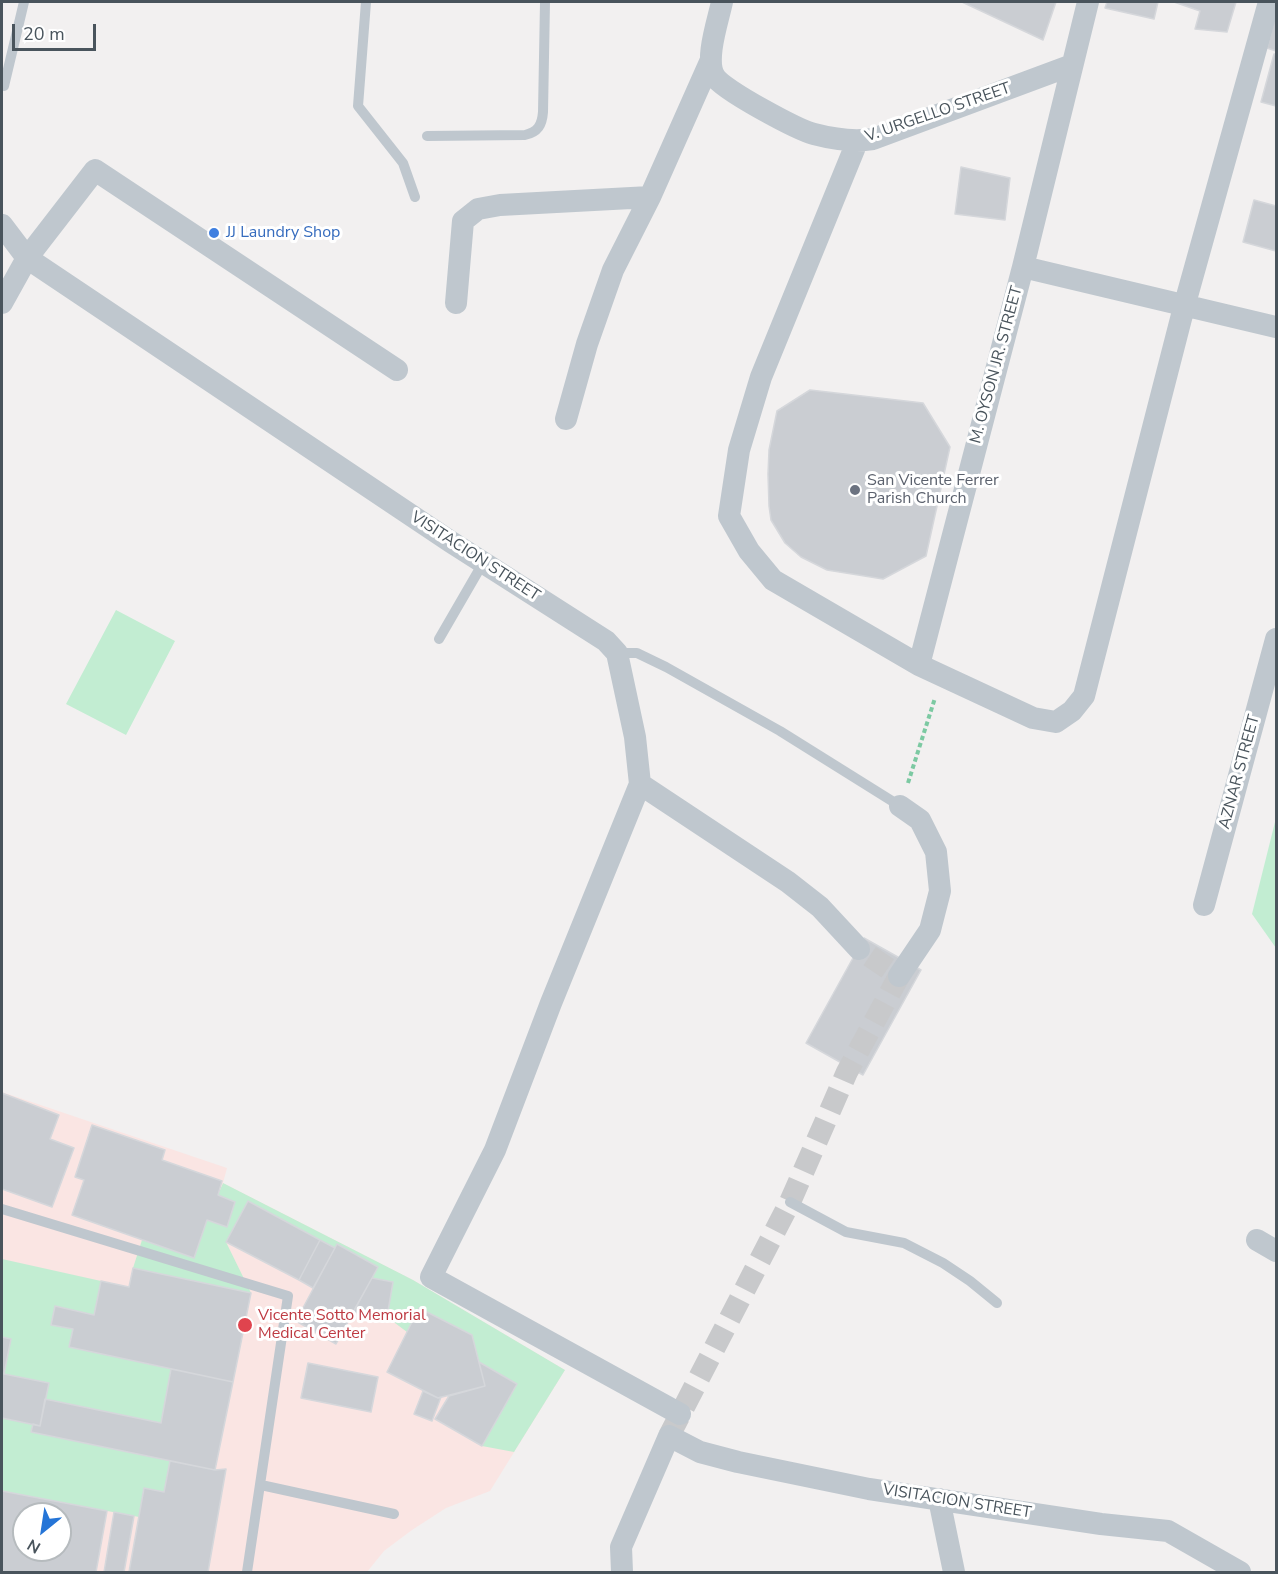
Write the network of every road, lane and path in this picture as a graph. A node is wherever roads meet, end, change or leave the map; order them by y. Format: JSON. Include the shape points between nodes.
{"nodes":[{"id":1,"x":24,"y":2,"type":"edge"},
{"id":2,"x":366,"y":2,"type":"edge"},
{"id":3,"x":545,"y":2,"type":"edge"},
{"id":4,"x":722,"y":2,"type":"edge"},
{"id":5,"x":1088,"y":2,"type":"edge"},
{"id":6,"x":1269,"y":2,"type":"edge"},
{"id":7,"x":710,"y":62,"type":"junction"},
{"id":8,"x":1072,"y":65,"type":"junction"},
{"id":9,"x":3,"y":86,"type":"dead end"},
{"id":10,"x":427,"y":136,"type":"dead end"},
{"id":11,"x":856,"y":141,"type":"junction"},
{"id":12,"x":415,"y":197,"type":"dead end"},
{"id":13,"x":650,"y":197,"type":"junction"},
{"id":14,"x":2,"y":225,"type":"edge"},
{"id":15,"x":27,"y":258,"type":"junction"},
{"id":16,"x":1023,"y":267,"type":"junction"},
{"id":17,"x":2,"y":303,"type":"edge"},
{"id":18,"x":456,"y":303,"type":"dead end"},
{"id":19,"x":1184,"y":307,"type":"junction"},
{"id":20,"x":1276,"y":327,"type":"edge"},
{"id":21,"x":398,"y":370,"type":"dead end"},
{"id":22,"x":566,"y":419,"type":"dead end"},
{"id":23,"x":483,"y":563,"type":"junction"},
{"id":24,"x":438,"y":639,"type":"dead end"},
{"id":25,"x":1276,"y":639,"type":"edge"},
{"id":26,"x":617,"y":653,"type":"junction"},
{"id":27,"x":919,"y":665,"type":"junction"},
{"id":28,"x":942,"y":676,"type":"junction"},
{"id":29,"x":640,"y":784,"type":"junction"},
{"id":30,"x":900,"y":806,"type":"junction"},
{"id":31,"x":1204,"y":905,"type":"dead end"},
{"id":32,"x":859,"y":949,"type":"tunnel mouth"},
{"id":33,"x":899,"y":976,"type":"dead end"},
{"id":34,"x":790,"y":1202,"type":"dead end"},
{"id":35,"x":2,"y":1209,"type":"edge"},
{"id":36,"x":1257,"y":1240,"type":"dead end"},
{"id":37,"x":1276,"y":1251,"type":"edge"},
{"id":38,"x":997,"y":1303,"type":"dead end"},
{"id":39,"x":680,"y":1414,"type":"dead end"},
{"id":40,"x":261,"y":1485,"type":"junction"},
{"id":41,"x":939,"y":1499,"type":"junction"},
{"id":42,"x":394,"y":1514,"type":"dead end"},
{"id":43,"x":247,"y":1572,"type":"edge"},
{"id":44,"x":622,"y":1572,"type":"edge"},
{"id":45,"x":954,"y":1572,"type":"edge"},
{"id":46,"x":1240,"y":1572,"type":"edge"}],
"edges":[{"from":1,"to":9,"type":"lane"},
{"from":2,"to":12,"type":"lane","via":[[358,106],[403,164]]},
{"from":3,"to":10,"type":"lane","via":[[543,112],[539,128],[525,135]]},
{"from":4,"to":7,"type":"street"},
{"from":5,"to":8,"type":"street","name":"M. OYSON JR. STREET"},
{"from":6,"to":19,"type":"street"},
{"from":7,"to":11,"type":"street","name":"V. URGELLO STREET","via":[[715,78],[750,102],[811,134]]},
{"from":7,"to":13,"type":"street"},
{"from":8,"to":11,"type":"street","name":"V. URGELLO STREET","via":[[873,139]]},
{"from":8,"to":16,"type":"street","name":"M. OYSON JR. STREET"},
{"from":11,"to":27,"type":"street","via":[[761,377],[739,450],[729,516],[749,551],[773,580]]},
{"from":13,"to":18,"type":"street","via":[[478,209],[463,221]]},
{"from":13,"to":22,"type":"street","via":[[613,270]]},
{"from":14,"to":15,"type":"street","name":"VISITACION STREET"},
{"from":15,"to":17,"type":"street"},
{"from":15,"to":21,"type":"street","via":[[95,170]]},
{"from":15,"to":23,"type":"street","name":"VISITACION STREET"},
{"from":16,"to":19,"type":"street"},
{"from":16,"to":27,"type":"street","name":"M. OYSON JR. STREET"},
{"from":19,"to":20,"type":"street"},
{"from":19,"to":28,"type":"street","via":[[1084,696],[1056,722],[1032,718]]},
{"from":23,"to":24,"type":"lane"},
{"from":23,"to":26,"type":"street","name":"VISITACION STREET","via":[[606,641]]},
{"from":25,"to":31,"type":"street","name":"AZNAR STREET"},
{"from":26,"to":29,"type":"street","via":[[635,737]]},
{"from":26,"to":30,"type":"lane","via":[[637,653],[666,667],[780,730]]},
{"from":27,"to":28,"type":"street"},
{"from":28,"to":30,"type":"path"},
{"from":29,"to":32,"type":"street","via":[[788,882],[820,907]]},
{"from":29,"to":39,"type":"street","via":[[495,1150],[431,1277]]},
{"from":30,"to":33,"type":"street","via":[[920,819],[936,852],[940,891],[930,930]]},
{"from":34,"to":38,"type":"lane","via":[[846,1232],[904,1243],[943,1263]]},
{"from":35,"to":40,"type":"lane","via":[[288,1296]]},
{"from":36,"to":37,"type":"street"},
{"from":40,"to":42,"type":"lane"},
{"from":40,"to":43,"type":"lane"},
{"from":41,"to":44,"type":"street","name":"VISITACION STREET","via":[[738,1462],[700,1452],[669,1436],[621,1547]]},
{"from":41,"to":45,"type":"street"},
{"from":41,"to":46,"type":"street","name":"VISITACION STREET","via":[[1168,1531]]}]}
